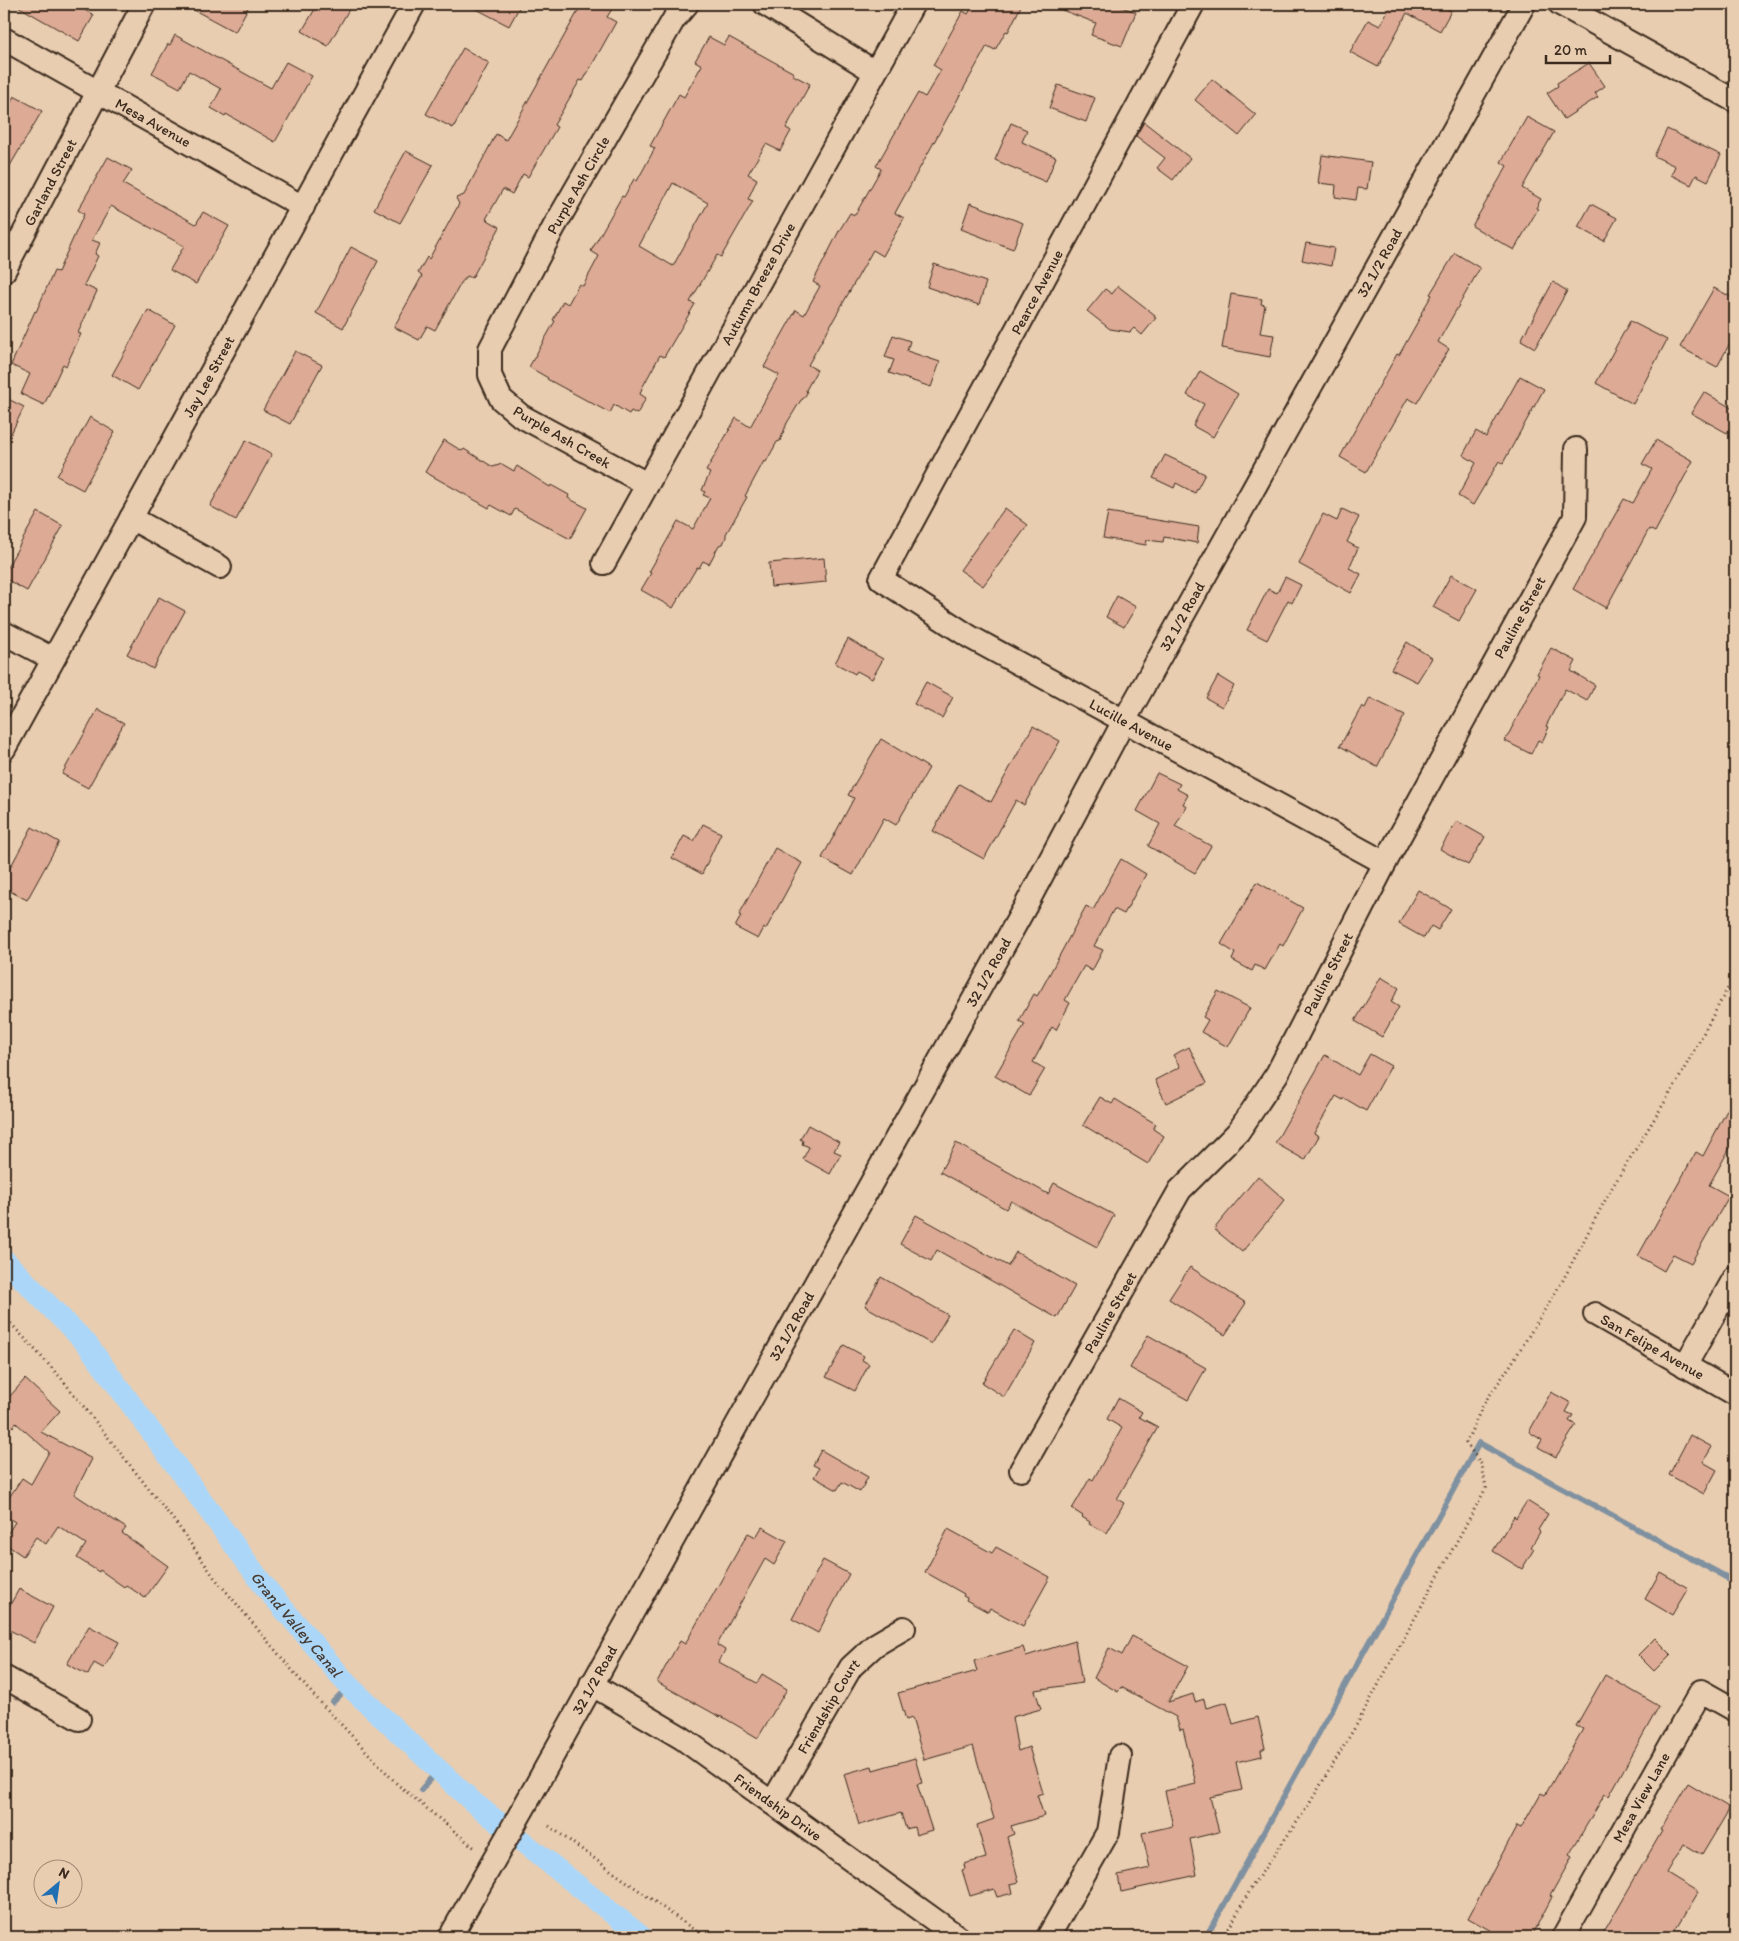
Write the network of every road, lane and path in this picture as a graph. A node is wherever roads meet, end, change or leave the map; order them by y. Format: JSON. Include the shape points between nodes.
{"nodes":[{"id":1,"x":144,"y":4,"type":"edge"},
{"id":2,"x":414,"y":4,"type":"edge"},
{"id":3,"x":686,"y":4,"type":"edge"},
{"id":4,"x":765,"y":4,"type":"edge"},
{"id":5,"x":913,"y":4,"type":"edge"},
{"id":6,"x":1193,"y":4,"type":"edge"},
{"id":7,"x":1524,"y":4,"type":"edge"},
{"id":8,"x":1560,"y":4,"type":"edge"},
{"id":9,"x":4,"y":38,"type":"edge"},
{"id":10,"x":875,"y":72,"type":"junction"},
{"id":11,"x":97,"y":92,"type":"junction"},
{"id":12,"x":1735,"y":101,"type":"edge"},
{"id":13,"x":302,"y":206,"type":"junction"},
{"id":14,"x":4,"y":271,"type":"edge"},
{"id":15,"x":490,"y":375,"type":"joint"},
{"id":16,"x":1576,"y":449,"type":"dead end"},
{"id":17,"x":647,"y":484,"type":"junction"},
{"id":18,"x":131,"y":518,"type":"junction"},
{"id":19,"x":604,"y":563,"type":"dead end"},
{"id":20,"x":220,"y":567,"type":"dead end"},
{"id":21,"x":881,"y":579,"type":"joint"},
{"id":22,"x":4,"y":632,"type":"edge"},
{"id":23,"x":53,"y":659,"type":"junction"},
{"id":24,"x":1124,"y":721,"type":"junction"},
{"id":25,"x":4,"y":749,"type":"edge"},
{"id":26,"x":1385,"y":863,"type":"junction"},
{"id":27,"x":1735,"y":975,"type":"edge"},
{"id":28,"x":1735,"y":1277,"type":"edge"},
{"id":29,"x":1595,"y":1314,"type":"dead end"},
{"id":30,"x":4,"y":1316,"type":"edge"},
{"id":31,"x":1685,"y":1366,"type":"junction"},
{"id":32,"x":1735,"y":1394,"type":"edge"},
{"id":33,"x":1021,"y":1470,"type":"dead end"},
{"id":34,"x":904,"y":1628,"type":"dead end"},
{"id":35,"x":4,"y":1677,"type":"edge"},
{"id":36,"x":591,"y":1684,"type":"junction"},
{"id":37,"x":1735,"y":1710,"type":"edge"},
{"id":38,"x":79,"y":1719,"type":"dead end"},
{"id":39,"x":1120,"y":1756,"type":"dead end"},
{"id":40,"x":772,"y":1803,"type":"junction"},
{"id":41,"x":549,"y":1826,"type":"dead end"},
{"id":42,"x":490,"y":1864,"type":"junction"},
{"id":43,"x":450,"y":1937,"type":"edge"},
{"id":44,"x":704,"y":1937,"type":"edge"},
{"id":45,"x":958,"y":1937,"type":"edge"},
{"id":46,"x":1048,"y":1937,"type":"edge"},
{"id":47,"x":1224,"y":1937,"type":"edge"},
{"id":48,"x":1563,"y":1937,"type":"edge"}],
"edges":[{"from":1,"to":11,"type":"street","name":"Garland Street"},
{"from":2,"to":13,"type":"street","name":"Jay Lee Street"},
{"from":3,"to":15,"type":"street","name":"Purple Ash Circle","via":[[674,18],[554,227],[490,349]]},
{"from":4,"to":10,"type":"street"},
{"from":5,"to":10,"type":"street","name":"Autumn Breeze Drive"},
{"from":6,"to":21,"type":"street","name":"Pearce Avenue"},
{"from":7,"to":24,"type":"street","name":"32 1/2 Road"},
{"from":8,"to":12,"type":"street"},
{"from":9,"to":11,"type":"street","name":"Mesa Avenue"},
{"from":10,"to":17,"type":"street","name":"Autumn Breeze Drive"},
{"from":11,"to":13,"type":"street","name":"Mesa Avenue"},
{"from":11,"to":14,"type":"street","name":"Garland Street"},
{"from":13,"to":18,"type":"street","name":"Jay Lee Street"},
{"from":15,"to":17,"type":"street","name":"Purple Ash Creek","via":[[501,399],[521,416]]},
{"from":16,"to":26,"type":"street","name":"Pauline Street","via":[[1575,517]]},
{"from":17,"to":19,"type":"street","name":"Autumn Breeze Drive"},
{"from":18,"to":20,"type":"street"},
{"from":18,"to":23,"type":"street","name":"Jay Lee Street"},
{"from":21,"to":24,"type":"street","name":"Lucille Avenue","via":[[970,637]]},
{"from":22,"to":23,"type":"street"},
{"from":23,"to":25,"type":"street","name":"Jay Lee Street"},
{"from":24,"to":26,"type":"street","name":"Lucille Avenue"},
{"from":24,"to":36,"type":"street","name":"32 1/2 Road","via":[[1025,907]]},
{"from":26,"to":33,"type":"street","name":"Pauline Street","via":[[1277,1074],[1238,1132],[1180,1190]]},
{"from":27,"to":47,"type":"path","via":[[1677,1082],[1610,1191],[1564,1280],[1483,1405],[1466,1443],[1482,1465],[1486,1488],[1356,1724]]},
{"from":28,"to":31,"type":"street"},
{"from":29,"to":31,"type":"street","name":"San Felipe Avenue"},
{"from":30,"to":42,"type":"path","via":[[61,1378],[179,1527],[214,1577],[306,1688],[397,1784]]},
{"from":31,"to":32,"type":"street","name":"San Felipe Avenue"},
{"from":34,"to":40,"type":"street","name":"Friendship Court","via":[[875,1645],[851,1667]]},
{"from":35,"to":38,"type":"street"},
{"from":36,"to":40,"type":"street","name":"Friendship Drive","via":[[682,1738]]},
{"from":36,"to":42,"type":"street","name":"32 1/2 Road"},
{"from":37,"to":48,"type":"street","name":"Mesa View Lane","via":[[1701,1691]]},
{"from":39,"to":46,"type":"street","via":[[1108,1832]]},
{"from":40,"to":45,"type":"street","name":"Friendship Drive"},
{"from":41,"to":44,"type":"path"},
{"from":42,"to":43,"type":"street","name":"32 1/2 Road"}]}
